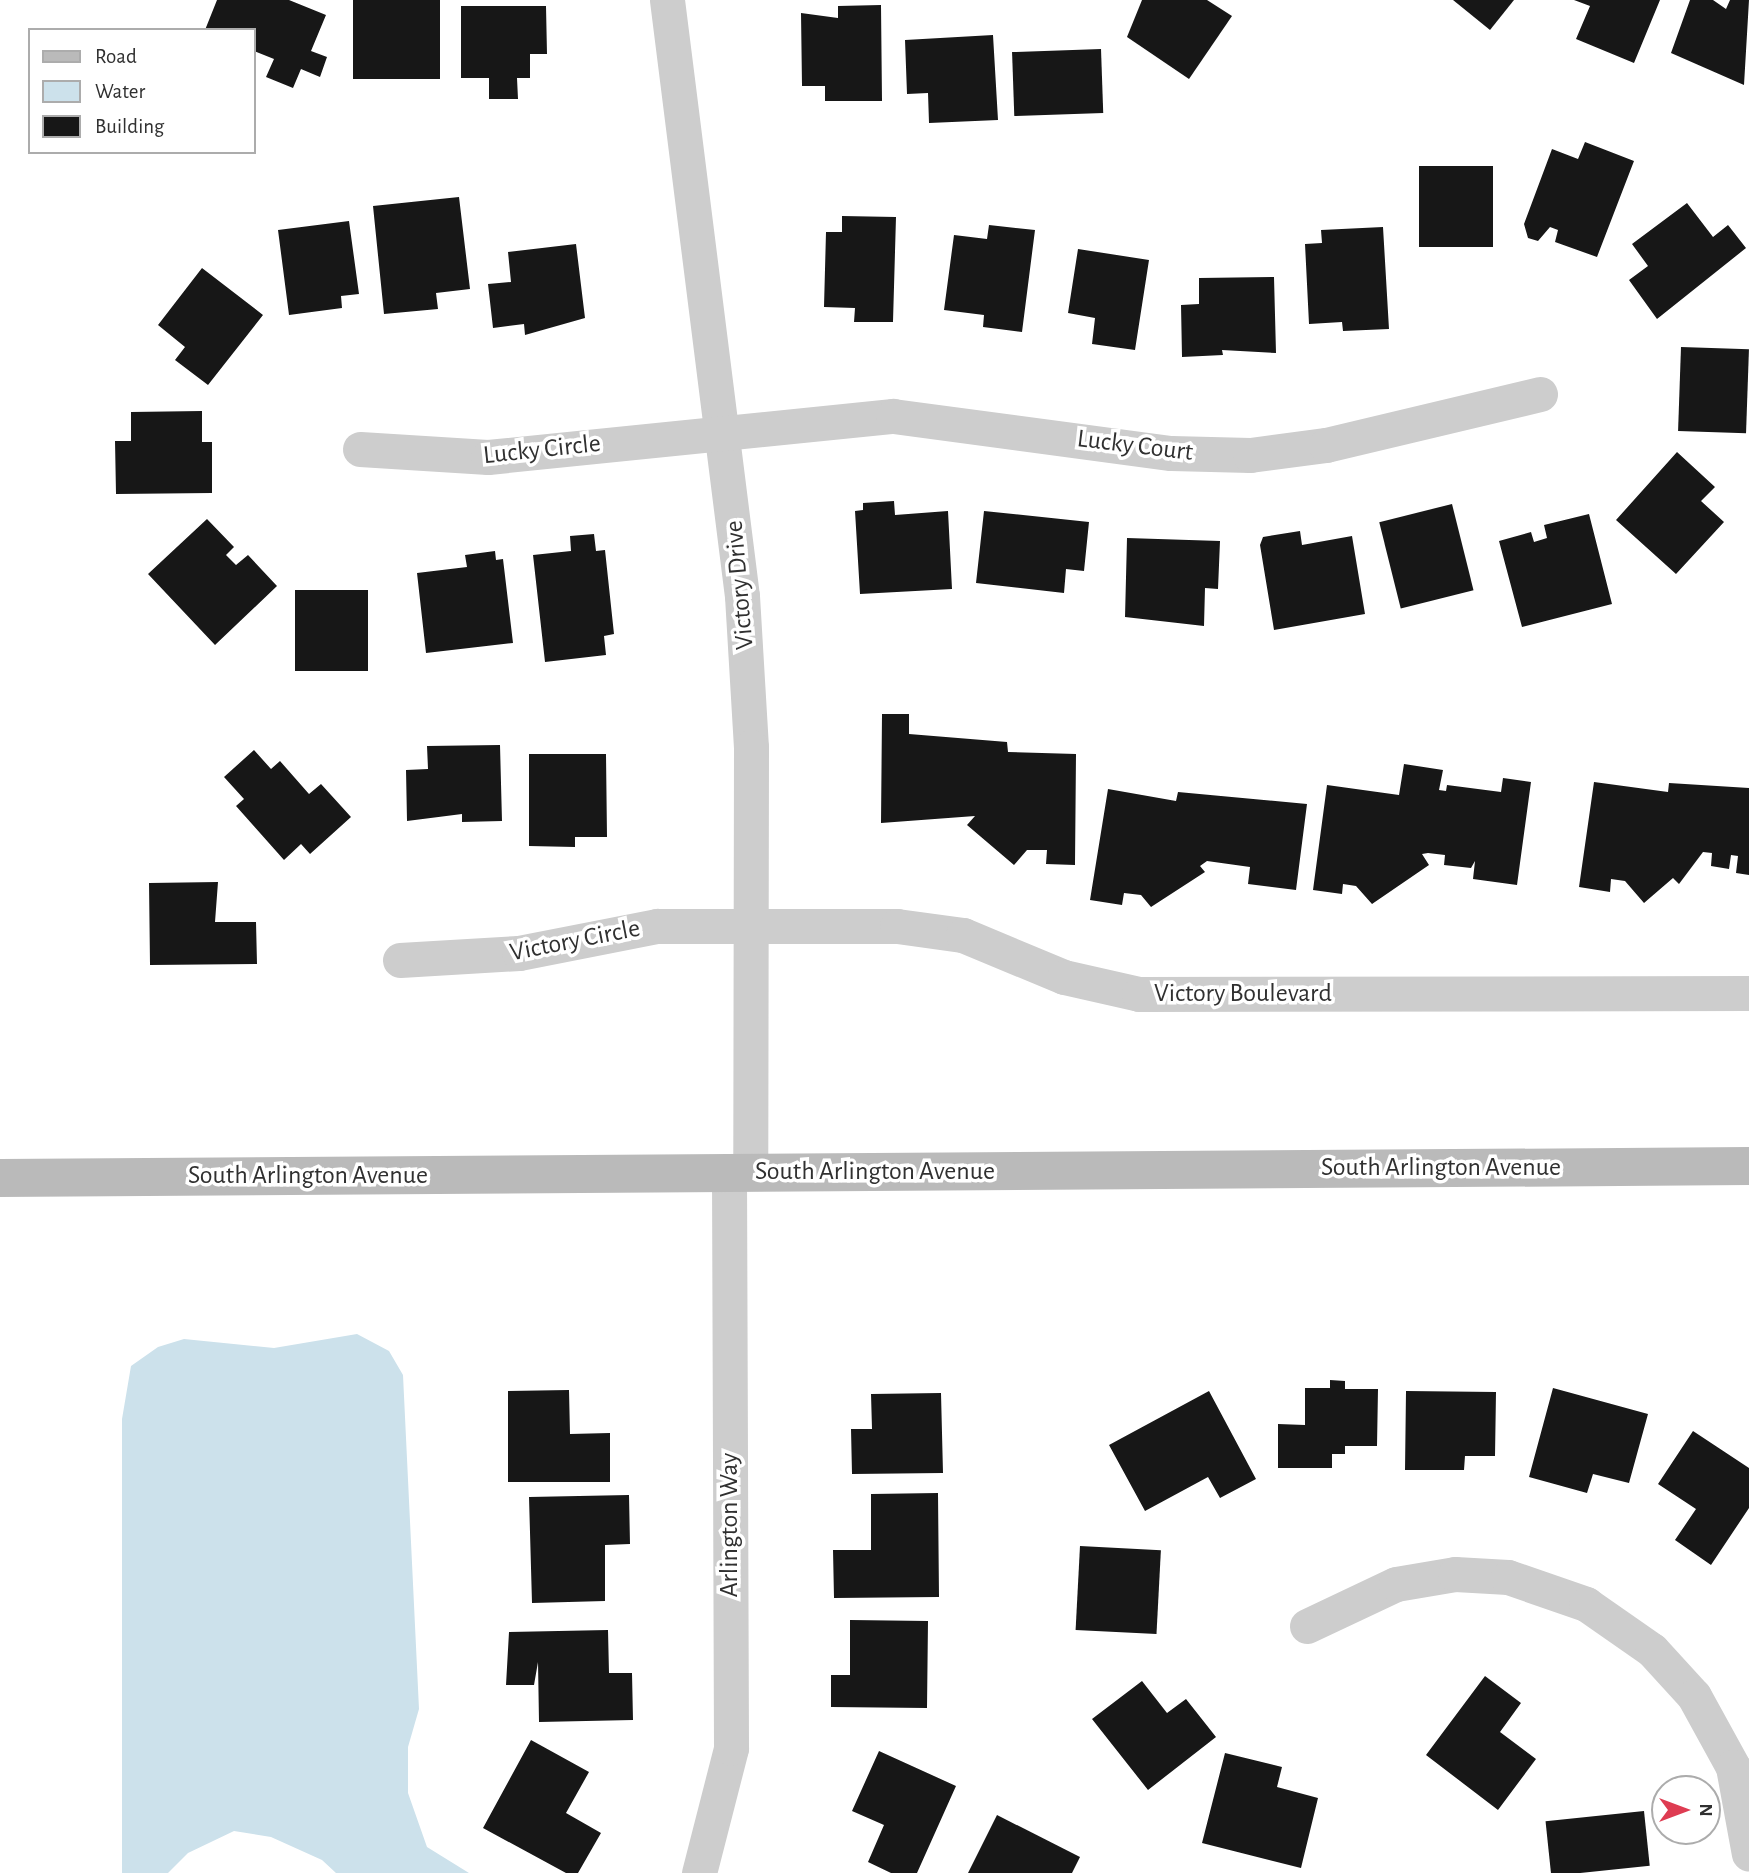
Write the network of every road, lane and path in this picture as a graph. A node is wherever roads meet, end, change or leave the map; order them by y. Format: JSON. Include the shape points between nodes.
{"nodes":[{"id":1,"x":667,"y":0,"type":"edge"},
{"id":2,"x":1540,"y":394,"type":"dead end"},
{"id":3,"x":725,"y":430,"type":"junction"},
{"id":4,"x":360,"y":449,"type":"dead end"},
{"id":5,"x":749,"y":926,"type":"junction"},
{"id":6,"x":400,"y":960,"type":"dead end"},
{"id":7,"x":1749,"y":993,"type":"edge"},
{"id":8,"x":1749,"y":1166,"type":"edge"},
{"id":9,"x":739,"y":1173,"type":"junction"},
{"id":10,"x":0,"y":1178,"type":"edge"},
{"id":11,"x":1307,"y":1626,"type":"dead end"},
{"id":12,"x":1749,"y":1854,"type":"edge"},
{"id":13,"x":699,"y":1873,"type":"edge"}],
"edges":[{"from":1,"to":3,"type":"street","name":"Victory Drive"},
{"from":2,"to":3,"type":"street","name":"Lucky Court","via":[[1326,446],[1250,455],[1171,453],[909,417]]},
{"from":3,"to":4,"type":"street","name":"Lucky Circle","via":[[488,457]]},
{"from":3,"to":5,"type":"street","name":"Victory Drive","via":[[748,680]]},
{"from":5,"to":6,"type":"street","name":"Victory Circle","via":[[631,928],[519,954]]},
{"from":5,"to":7,"type":"street","name":"Victory Boulevard","via":[[949,932],[1064,976],[1139,994]]},
{"from":5,"to":9,"type":"street","name":"Victory Drive"},
{"from":8,"to":9,"type":"main road","name":"South Arlington Avenue"},
{"from":9,"to":10,"type":"main road","name":"South Arlington Avenue"},
{"from":9,"to":13,"type":"street","name":"Arlington Way","via":[[731,1748]]},
{"from":11,"to":12,"type":"street","via":[[1396,1584],[1455,1574],[1508,1577],[1586,1604],[1652,1650],[1694,1696],[1732,1767]]}]}
